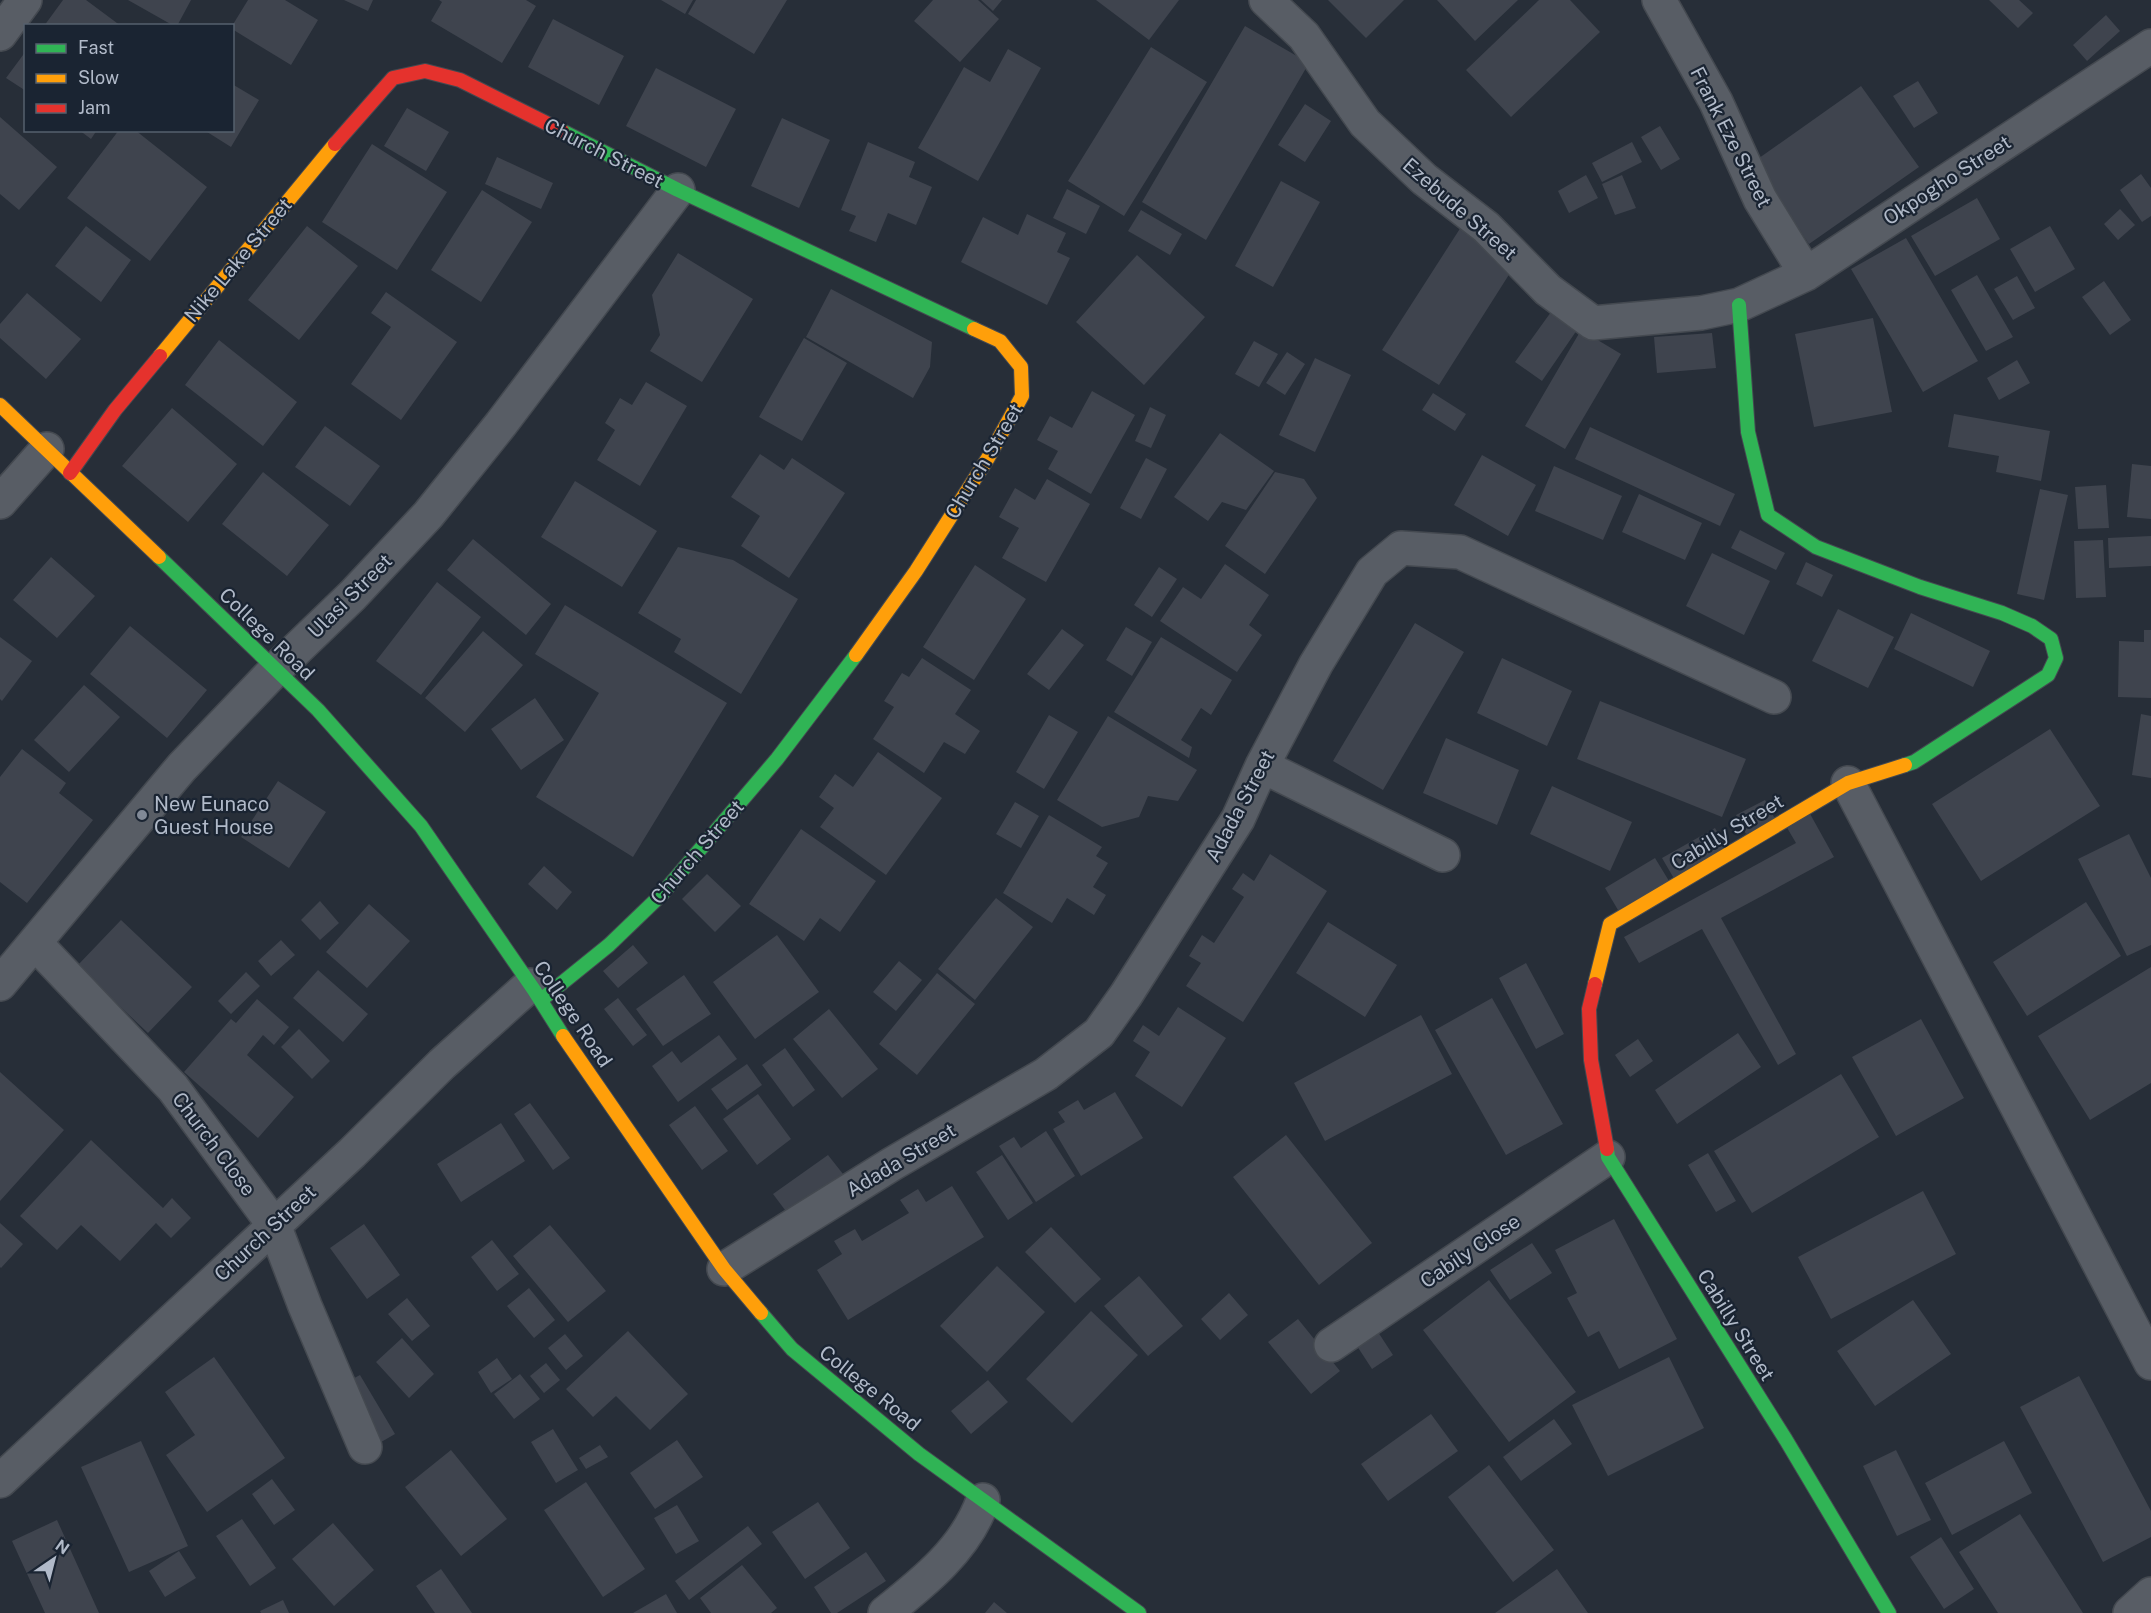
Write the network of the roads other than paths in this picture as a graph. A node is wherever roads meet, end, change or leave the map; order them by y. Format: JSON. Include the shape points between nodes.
{"nodes":[{"id":1,"x":25,"y":0,"type":"edge"},
{"id":2,"x":1266,"y":0,"type":"edge"},
{"id":3,"x":1659,"y":0,"type":"edge"},
{"id":4,"x":0,"y":34,"type":"edge"},
{"id":5,"x":2151,"y":46,"type":"edge"},
{"id":6,"x":425,"y":71,"type":"joint"},
{"id":7,"x":678,"y":190,"type":"junction"},
{"id":8,"x":1806,"y":274,"type":"junction"},
{"id":9,"x":1738,"y":305,"type":"junction"},
{"id":10,"x":0,"y":405,"type":"edge"},
{"id":11,"x":47,"y":449,"type":"junction"},
{"id":12,"x":70,"y":473,"type":"junction"},
{"id":13,"x":0,"y":502,"type":"edge"},
{"id":14,"x":275,"y":670,"type":"junction"},
{"id":15,"x":1774,"y":697,"type":"dead end"},
{"id":16,"x":1262,"y":766,"type":"junction"},
{"id":17,"x":1848,"y":783,"type":"junction"},
{"id":18,"x":1443,"y":855,"type":"dead end"},
{"id":19,"x":35,"y":943,"type":"junction"},
{"id":20,"x":0,"y":984,"type":"edge"},
{"id":21,"x":535,"y":992,"type":"junction"},
{"id":22,"x":1608,"y":1157,"type":"junction"},
{"id":23,"x":274,"y":1225,"type":"junction"},
{"id":24,"x":724,"y":1269,"type":"junction"},
{"id":25,"x":1331,"y":1345,"type":"dead end"},
{"id":26,"x":2151,"y":1364,"type":"edge"},
{"id":27,"x":365,"y":1447,"type":"dead end"},
{"id":28,"x":0,"y":1481,"type":"edge"},
{"id":29,"x":982,"y":1500,"type":"junction"},
{"id":30,"x":2151,"y":1594,"type":"edge"},
{"id":31,"x":885,"y":1613,"type":"edge"},
{"id":32,"x":1139,"y":1613,"type":"edge"},
{"id":33,"x":1888,"y":1613,"type":"edge"},
{"id":34,"x":2130,"y":1613,"type":"edge"}],
"edges":[{"from":1,"to":4,"type":"street"},
{"from":2,"to":9,"type":"street","name":"Ezebude Street","via":[[1304,36],[1365,123],[1424,179],[1486,227],[1548,290],[1593,323],[1701,313]]},
{"from":3,"to":8,"type":"street","name":"Frank Eze Street","via":[[1716,102],[1760,199]]},
{"from":5,"to":8,"type":"street","name":"Okpogho Street"},
{"from":6,"to":7,"type":"street","name":"Church Street","via":[[460,80]]},
{"from":6,"to":12,"type":"street","name":"Nike Lake Street","via":[[393,78],[365,108],[122,401]]},
{"from":7,"to":14,"type":"street","name":"Ulasi Street","via":[[428,515]]},
{"from":7,"to":21,"type":"street","name":"Church Street","via":[[1000,341],[1021,367],[1022,396],[988,458],[916,571],[777,759],[662,894],[609,945]]},
{"from":8,"to":9,"type":"street","name":"Okpogho Street"},
{"from":9,"to":17,"type":"street","name":"Cabilly Street","via":[[1748,432],[1768,515],[1816,547],[2032,626],[2050,639],[2056,658],[2048,675],[1914,762]]},
{"from":10,"to":11,"type":"street","name":"College Road"},
{"from":11,"to":12,"type":"street","name":"College Road"},
{"from":11,"to":13,"type":"street"},
{"from":12,"to":14,"type":"street","name":"College Road"},
{"from":14,"to":19,"type":"street","name":"Ulasi Street","via":[[182,766]]},
{"from":14,"to":21,"type":"street","name":"College Road","via":[[318,710],[421,826]]},
{"from":15,"to":16,"type":"street","name":"Adada Street","via":[[1460,552],[1401,548],[1372,572],[1316,664]]},
{"from":16,"to":18,"type":"street"},
{"from":16,"to":24,"type":"street","name":"Adada Street","via":[[1238,819],[1099,1033],[1047,1074],[892,1164]]},
{"from":17,"to":22,"type":"street","name":"Cabilly Street","via":[[1610,924],[1589,1009],[1591,1060]]},
{"from":17,"to":26,"type":"street"},
{"from":19,"to":20,"type":"street","name":"Ulasi Street"},
{"from":19,"to":23,"type":"street","name":"Church Close","via":[[173,1088]]},
{"from":21,"to":23,"type":"street","name":"Church Street","via":[[465,1042]]},
{"from":21,"to":24,"type":"street","name":"College Road"},
{"from":22,"to":25,"type":"street","name":"Cabily Close"},
{"from":22,"to":33,"type":"street","name":"Cabilly Street","via":[[1786,1440]]},
{"from":23,"to":27,"type":"street","name":"Church Close"},
{"from":23,"to":28,"type":"street","name":"Church Street"},
{"from":24,"to":29,"type":"street","name":"College Road","via":[[792,1349],[919,1454]]},
{"from":29,"to":31,"type":"street","via":[[975,1521],[939,1568]]},
{"from":29,"to":32,"type":"street","name":"College Road"},
{"from":30,"to":34,"type":"street"}]}
